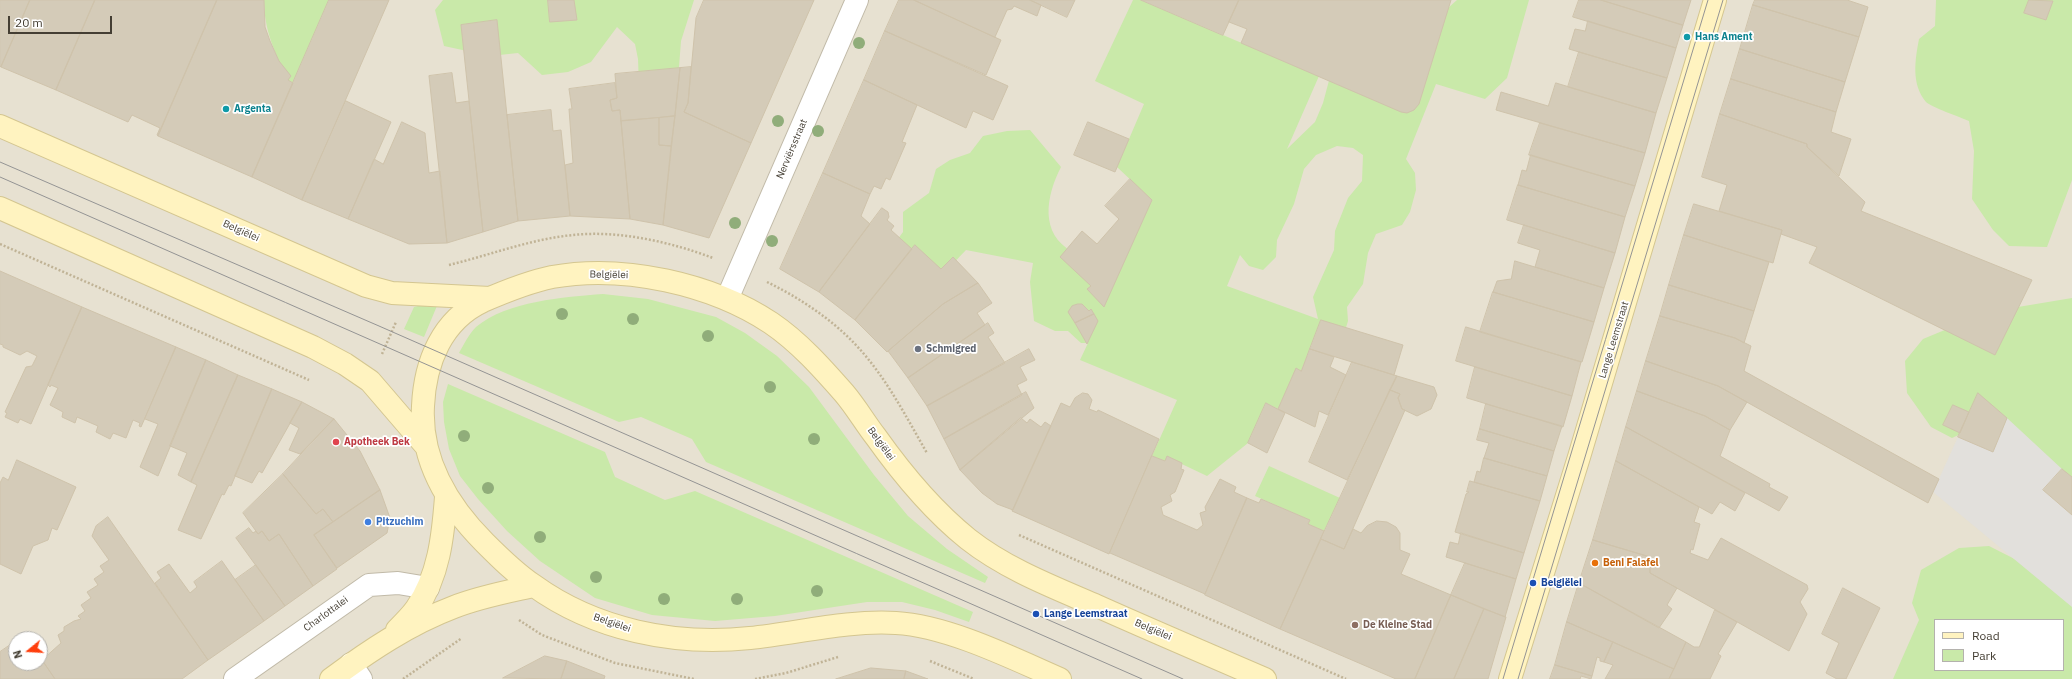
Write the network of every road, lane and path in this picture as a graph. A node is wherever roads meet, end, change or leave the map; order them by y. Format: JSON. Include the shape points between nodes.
{"nodes":[{"id":1,"x":856,"y":0,"type":"edge"},
{"id":2,"x":1715,"y":0,"type":"edge"},
{"id":3,"x":0,"y":126,"type":"edge"},
{"id":4,"x":0,"y":208,"type":"edge"},
{"id":5,"x":0,"y":244,"type":"edge"},
{"id":6,"x":409,"y":293,"type":"junction"},
{"id":7,"x":490,"y":298,"type":"junction"},
{"id":8,"x":727,"y":299,"type":"junction"},
{"id":9,"x":370,"y":381,"type":"junction"},
{"id":10,"x":316,"y":384,"type":"dead end"},
{"id":11,"x":425,"y":445,"type":"junction"},
{"id":12,"x":446,"y":497,"type":"junction"},
{"id":13,"x":533,"y":586,"type":"junction"},
{"id":14,"x":428,"y":588,"type":"junction"},
{"id":15,"x":513,"y":621,"type":"dead end"},
{"id":16,"x":463,"y":637,"type":"dead end"},
{"id":17,"x":389,"y":640,"type":"junction"},
{"id":18,"x":840,"y":657,"type":"dead end"},
{"id":19,"x":929,"y":661,"type":"dead end"},
{"id":20,"x":356,"y":672,"type":"edge"},
{"id":21,"x":235,"y":679,"type":"edge"},
{"id":22,"x":331,"y":679,"type":"edge"},
{"id":23,"x":403,"y":679,"type":"edge"},
{"id":24,"x":694,"y":679,"type":"edge"},
{"id":25,"x":755,"y":679,"type":"edge"},
{"id":26,"x":974,"y":679,"type":"edge"},
{"id":27,"x":1060,"y":679,"type":"edge"},
{"id":28,"x":1265,"y":679,"type":"edge"},
{"id":29,"x":1510,"y":679,"type":"edge"}],
"edges":[{"from":1,"to":8,"type":"street","name":"Nerviërsstraat"},
{"from":2,"to":29,"type":"street","name":"Lange Leemstraat"},
{"from":3,"to":6,"type":"street","name":"Belgiëlei","via":[[366,286]]},
{"from":4,"to":9,"type":"street","name":"Belgiëlei","via":[[313,347]]},
{"from":5,"to":10,"type":"path"},
{"from":6,"to":7,"type":"street","name":"Belgiëlei"},
{"from":6,"to":9,"type":"path"},
{"from":7,"to":8,"type":"street","name":"Belgiëlei","via":[[519,286],[555,276],[597,274],[647,276],[692,286]]},
{"from":7,"to":11,"type":"street","name":"Belgiëlei","via":[[456,318],[443,335],[428,365],[423,388]]},
{"from":8,"to":28,"type":"street","name":"Belgiëlei","via":[[773,324],[816,361],[849,398],[907,478],[936,511],[997,560],[1034,579]]},
{"from":9,"to":11,"type":"street","name":"Belgiëlei"},
{"from":11,"to":12,"type":"street","name":"Belgiëlei"},
{"from":12,"to":13,"type":"street","name":"Belgiëlei","via":[[471,529]]},
{"from":12,"to":14,"type":"street","via":[[442,544]]},
{"from":13,"to":17,"type":"street","via":[[453,607]]},
{"from":13,"to":27,"type":"street","name":"Belgiëlei","via":[[570,607],[617,626],[646,634],[719,640],[871,622],[901,623],[943,632],[985,646]]},
{"from":14,"to":17,"type":"street","via":[[416,609]]},
{"from":14,"to":21,"type":"street","name":"Charlottalei","via":[[398,583],[369,585]]},
{"from":15,"to":24,"type":"path","via":[[519,620],[542,635],[615,663]]},
{"from":16,"to":23,"type":"path"},
{"from":17,"to":20,"type":"street"},
{"from":18,"to":25,"type":"path"},
{"from":19,"to":26,"type":"path"},
{"from":20,"to":22,"type":"street"}]}
